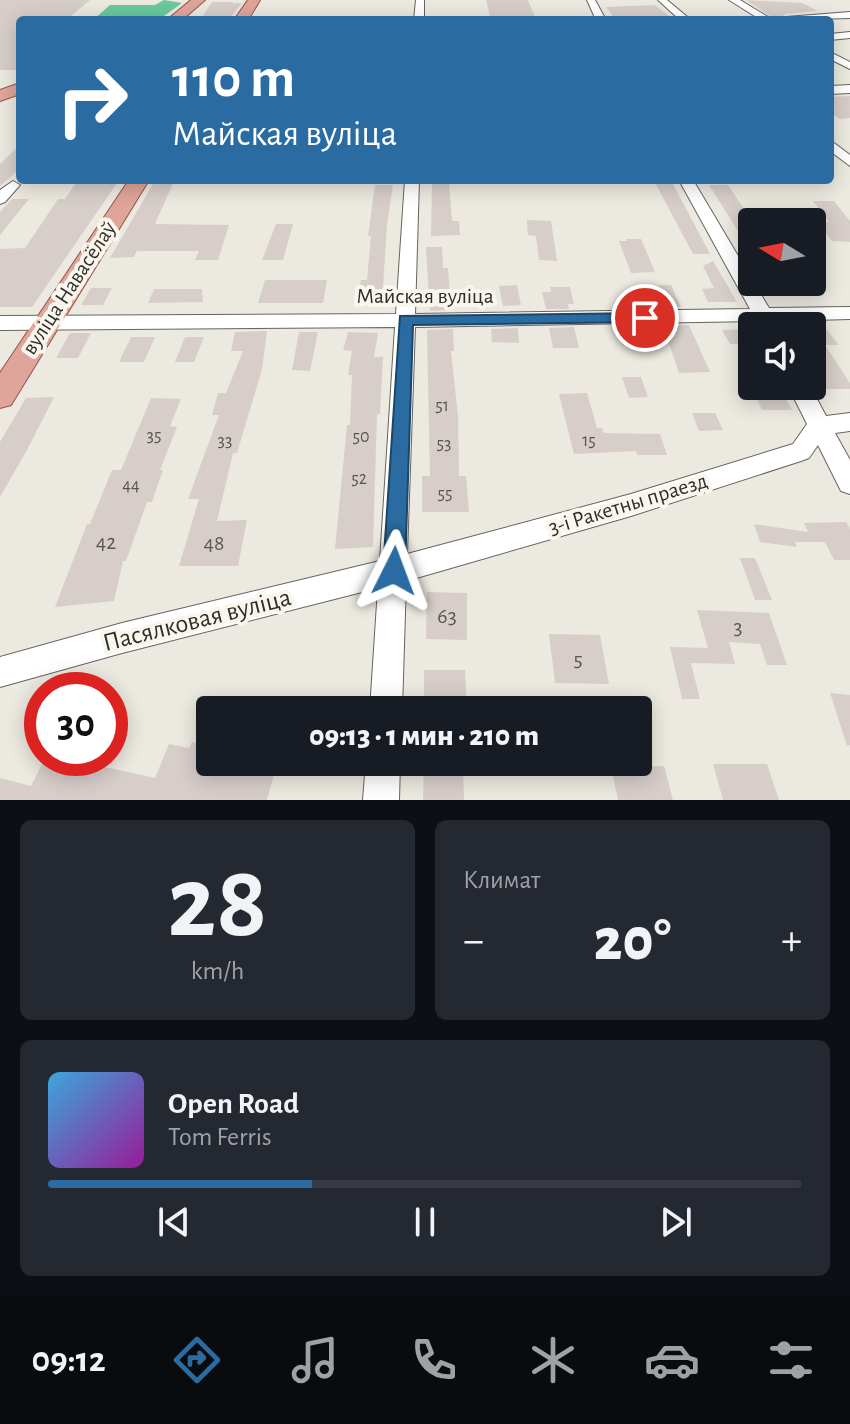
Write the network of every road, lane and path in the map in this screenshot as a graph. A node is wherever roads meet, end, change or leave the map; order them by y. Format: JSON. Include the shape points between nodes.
{"nodes":[{"id":1,"x":199,"y":0,"type":"edge"},
{"id":2,"x":662,"y":0,"type":"edge"},
{"id":3,"x":733,"y":0,"type":"edge"},
{"id":4,"x":179,"y":16,"type":"edge"},
{"id":5,"x":681,"y":16,"type":"edge"},
{"id":6,"x":761,"y":16,"type":"edge"},
{"id":7,"x":834,"y":148,"type":"edge"},
{"id":8,"x":850,"y":162,"type":"edge"},
{"id":9,"x":136,"y":184,"type":"edge"},
{"id":10,"x":412,"y":184,"type":"edge"},
{"id":11,"x":688,"y":184,"type":"edge"},
{"id":12,"x":13,"y":185,"type":"dead end"},
{"id":13,"x":0,"y":199,"type":"edge"},
{"id":14,"x":762,"y":312,"type":"edge"},
{"id":15,"x":850,"y":313,"type":"edge"},
{"id":16,"x":826,"y":315,"type":"edge"},
{"id":17,"x":405,"y":320,"type":"junction"},
{"id":18,"x":738,"y":321,"type":"edge"},
{"id":19,"x":48,"y":322,"type":"junction"},
{"id":20,"x":0,"y":323,"type":"edge"},
{"id":21,"x":0,"y":397,"type":"edge"},
{"id":22,"x":806,"y":400,"type":"edge"},
{"id":23,"x":850,"y":422,"type":"edge"},
{"id":24,"x":818,"y":426,"type":"junction"},
{"id":25,"x":850,"y":484,"type":"edge"},
{"id":26,"x":394,"y":571,"type":"junction"},
{"id":27,"x":0,"y":672,"type":"edge"},
{"id":28,"x":387,"y":696,"type":"edge"},
{"id":29,"x":382,"y":776,"type":"edge"},
{"id":30,"x":381,"y":800,"type":"edge"}],
"edges":[{"from":1,"to":4,"type":"main road"},
{"from":2,"to":5,"type":"street"},
{"from":3,"to":6,"type":"street"},
{"from":7,"to":8,"type":"street"},
{"from":9,"to":19,"type":"main road","name":"вуліца Навасёлаў"},
{"from":10,"to":17,"type":"street"},
{"from":11,"to":14,"type":"street"},
{"from":12,"to":13,"type":"street"},
{"from":15,"to":16,"type":"street","name":"Майская вуліца"},
{"from":17,"to":18,"type":"street","name":"Майская вуліца"},
{"from":17,"to":19,"type":"street","name":"Майская вуліца"},
{"from":17,"to":26,"type":"street"},
{"from":19,"to":20,"type":"street","name":"Майская вуліца"},
{"from":19,"to":21,"type":"main road","name":"вуліца Навасёлаў"},
{"from":22,"to":24,"type":"street"},
{"from":23,"to":24,"type":"street"},
{"from":24,"to":25,"type":"street"},
{"from":24,"to":26,"type":"street","name":"3-і Ракетны праезд","via":[[801,451]]},
{"from":26,"to":27,"type":"street","name":"Пасялковая вуліца"},
{"from":26,"to":28,"type":"street"},
{"from":29,"to":30,"type":"street"}]}
